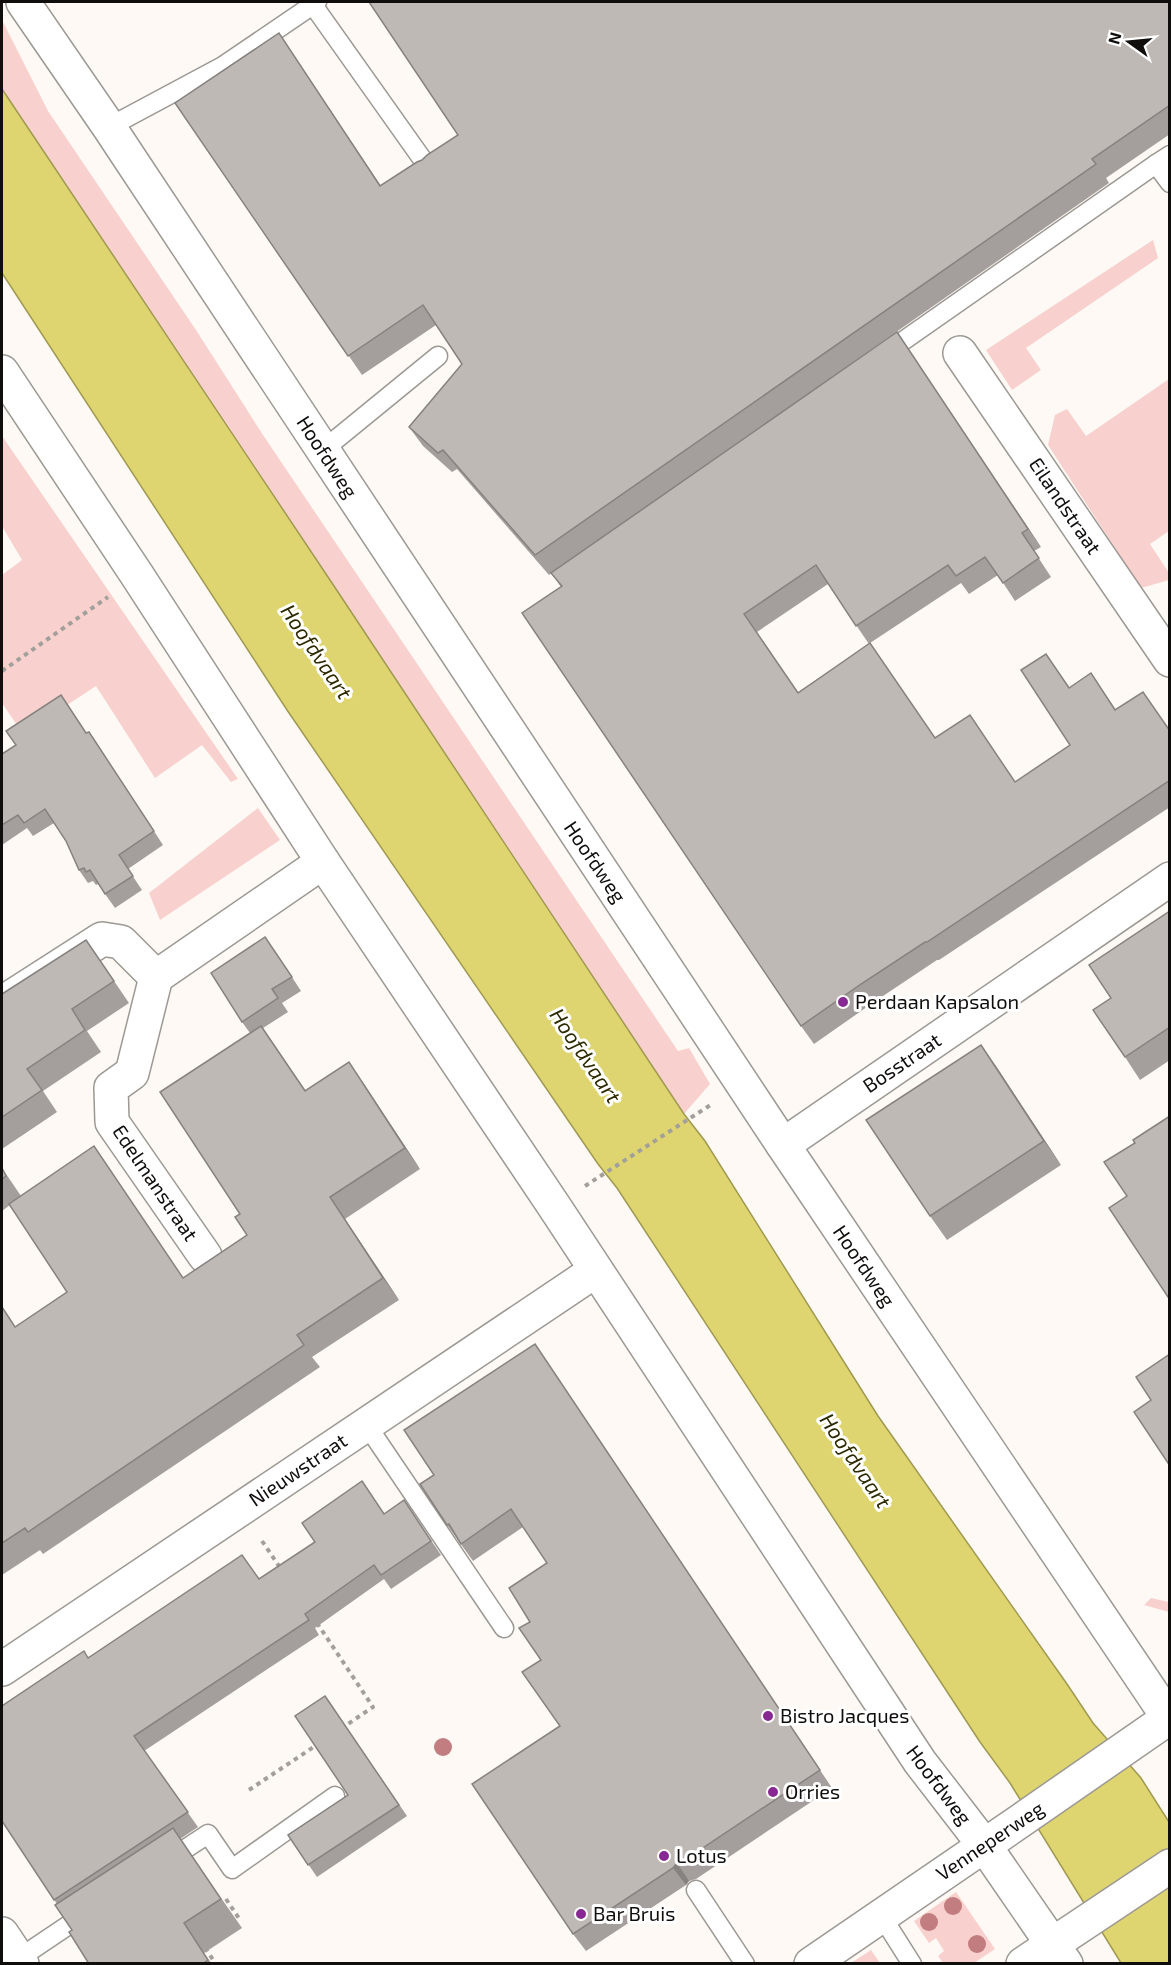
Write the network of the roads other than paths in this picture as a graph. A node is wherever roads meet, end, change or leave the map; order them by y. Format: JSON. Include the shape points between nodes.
{"nodes":[{"id":1,"x":23,"y":2,"type":"edge"},
{"id":2,"x":315,"y":3,"type":"edge"},
{"id":3,"x":109,"y":127,"type":"junction"},
{"id":4,"x":1163,"y":159,"type":"edge"},
{"id":5,"x":430,"y":170,"type":"edge"},
{"id":6,"x":1170,"y":183,"type":"edge"},
{"id":7,"x":960,"y":353,"type":"dead end"},
{"id":8,"x":438,"y":356,"type":"edge"},
{"id":9,"x":871,"y":363,"type":"edge"},
{"id":10,"x":2,"y":372,"type":"edge"},
{"id":11,"x":323,"y":450,"type":"junction"},
{"id":12,"x":1170,"y":660,"type":"edge"},
{"id":13,"x":323,"y":862,"type":"junction"},
{"id":14,"x":1170,"y":879,"type":"edge"},
{"id":15,"x":156,"y":977,"type":"junction"},
{"id":16,"x":2,"y":1003,"type":"edge"},
{"id":17,"x":783,"y":1145,"type":"junction"},
{"id":18,"x":205,"y":1256,"type":"dead end"},
{"id":19,"x":595,"y":1271,"type":"junction"},
{"id":20,"x":366,"y":1424,"type":"junction"},
{"id":21,"x":504,"y":1628,"type":"dead end"},
{"id":22,"x":2,"y":1669,"type":"edge"},
{"id":23,"x":1169,"y":1719,"type":"edge"},
{"id":24,"x":335,"y":1796,"type":"edge"},
{"id":25,"x":984,"y":1845,"type":"junction"},
{"id":26,"x":1170,"y":1866,"type":"edge"},
{"id":27,"x":152,"y":1871,"type":"edge"},
{"id":28,"x":696,"y":1890,"type":"dead end"},
{"id":29,"x":103,"y":1903,"type":"edge"},
{"id":30,"x":881,"y":1916,"type":"junction"},
{"id":31,"x":14,"y":1952,"type":"edge"},
{"id":32,"x":1059,"y":1954,"type":"edge"},
{"id":33,"x":745,"y":1964,"type":"edge"},
{"id":34,"x":811,"y":1964,"type":"edge"},
{"id":35,"x":912,"y":1964,"type":"edge"},
{"id":36,"x":1023,"y":1964,"type":"edge"}],
"edges":[{"from":1,"to":3,"type":"street","name":"Hoofdweg"},
{"from":2,"to":3,"type":"lane","via":[[223,66]]},
{"from":2,"to":5,"type":"lane"},
{"from":3,"to":11,"type":"street","name":"Hoofdweg"},
{"from":4,"to":6,"type":"lane"},
{"from":4,"to":9,"type":"lane"},
{"from":7,"to":12,"type":"street","name":"Eilandstraat"},
{"from":8,"to":11,"type":"lane"},
{"from":10,"to":13,"type":"street","name":"Hoofdweg"},
{"from":11,"to":17,"type":"street","name":"Hoofdweg"},
{"from":13,"to":15,"type":"street"},
{"from":13,"to":19,"type":"street","name":"Hoofdweg"},
{"from":14,"to":17,"type":"street","name":"Bosstraat"},
{"from":15,"to":16,"type":"street","via":[[121,942],[102,939]]},
{"from":15,"to":18,"type":"street","name":"Edelmanstraat","via":[[132,1073],[111,1088],[112,1122]]},
{"from":17,"to":23,"type":"street","name":"Hoofdweg"},
{"from":19,"to":20,"type":"street","name":"Nieuwstraat"},
{"from":19,"to":25,"type":"street","name":"Hoofdweg","via":[[920,1762]]},
{"from":20,"to":21,"type":"lane"},
{"from":20,"to":22,"type":"street","name":"Nieuwstraat"},
{"from":23,"to":25,"type":"street","name":"Venneperweg"},
{"from":24,"to":27,"type":"lane","via":[[232,1869],[208,1834]]},
{"from":25,"to":30,"type":"street","name":"Venneperweg"},
{"from":25,"to":32,"type":"street","name":"Hoofdweg"},
{"from":26,"to":32,"type":"street","via":[[1084,1923]]},
{"from":28,"to":33,"type":"lane"},
{"from":29,"to":31,"type":"lane"},
{"from":30,"to":34,"type":"street","name":"Venneperweg"},
{"from":30,"to":35,"type":"lane"},
{"from":32,"to":36,"type":"street"}]}
